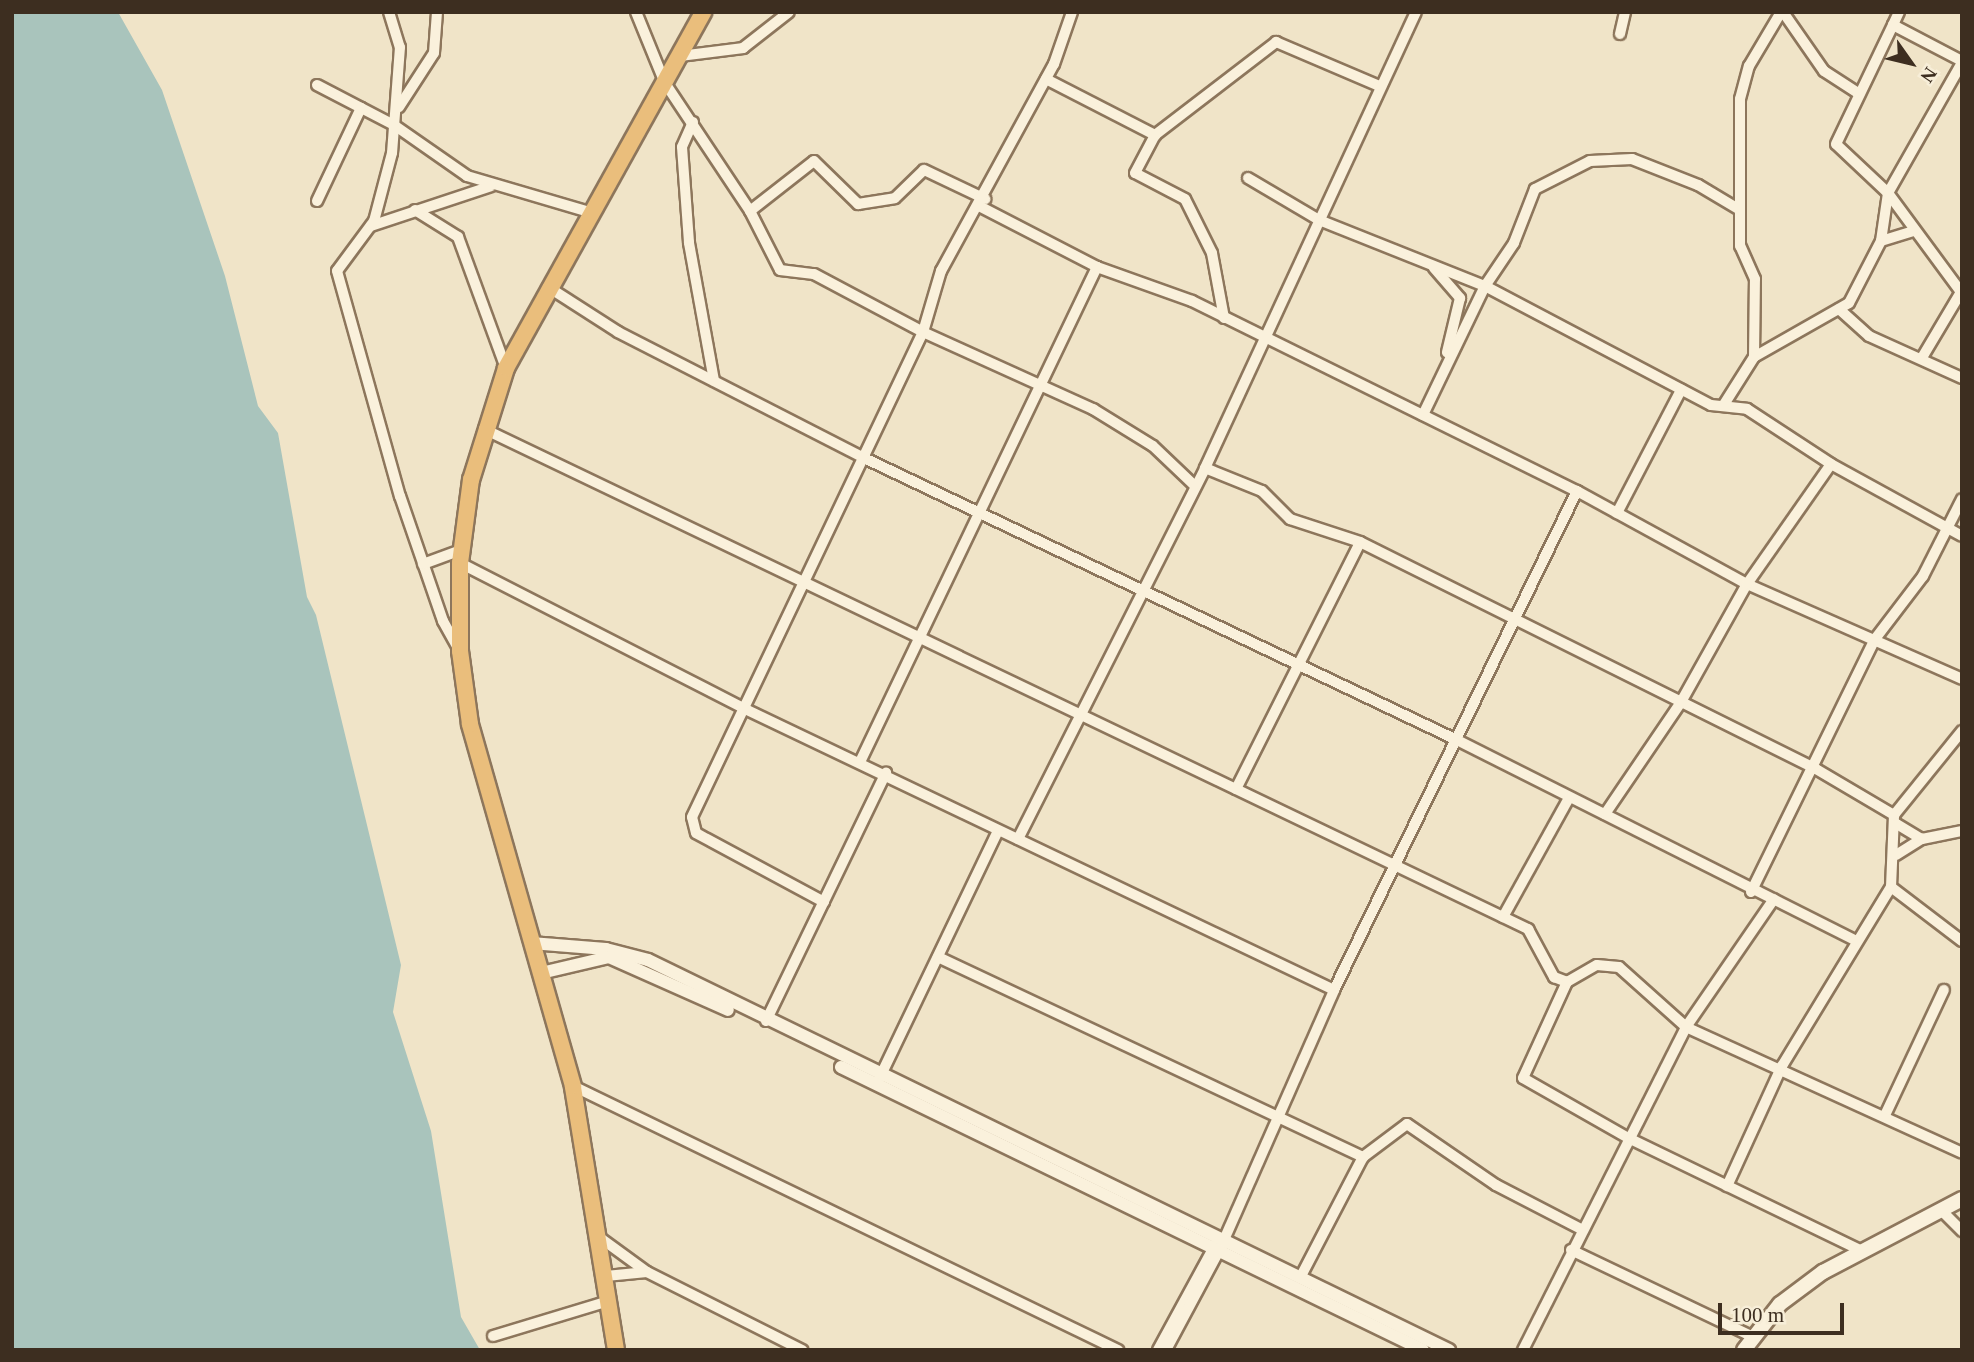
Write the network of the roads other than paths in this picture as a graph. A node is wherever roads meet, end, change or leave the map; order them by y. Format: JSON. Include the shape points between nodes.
{"nodes":[{"id":1,"x":389,"y":12,"type":"edge"},
{"id":2,"x":437,"y":12,"type":"edge"},
{"id":3,"x":636,"y":12,"type":"edge"},
{"id":4,"x":704,"y":12,"type":"edge"},
{"id":5,"x":789,"y":12,"type":"edge"},
{"id":6,"x":1072,"y":12,"type":"edge"},
{"id":7,"x":1416,"y":12,"type":"edge"},
{"id":8,"x":1625,"y":12,"type":"edge"},
{"id":9,"x":1782,"y":12,"type":"edge"},
{"id":10,"x":1899,"y":12,"type":"edge"},
{"id":11,"x":1893,"y":25,"type":"junction"},
{"id":12,"x":1620,"y":34,"type":"dead end"},
{"id":13,"x":680,"y":56,"type":"junction"},
{"id":14,"x":1962,"y":62,"type":"edge"},
{"id":15,"x":1046,"y":79,"type":"junction"},
{"id":16,"x":665,"y":83,"type":"junction"},
{"id":17,"x":317,"y":85,"type":"dead end"},
{"id":18,"x":1379,"y":86,"type":"junction"},
{"id":19,"x":1858,"y":93,"type":"junction"},
{"id":20,"x":399,"y":107,"type":"junction"},
{"id":21,"x":361,"y":108,"type":"junction"},
{"id":22,"x":693,"y":122,"type":"junction"},
{"id":23,"x":394,"y":125,"type":"junction"},
{"id":24,"x":1155,"y":135,"type":"junction"},
{"id":25,"x":1248,"y":178,"type":"dead end"},
{"id":26,"x":492,"y":186,"type":"junction"},
{"id":27,"x":1888,"y":193,"type":"junction"},
{"id":28,"x":317,"y":201,"type":"dead end"},
{"id":29,"x":983,"y":203,"type":"junction"},
{"id":30,"x":415,"y":210,"type":"junction"},
{"id":31,"x":750,"y":211,"type":"junction"},
{"id":32,"x":1740,"y":211,"type":"junction"},
{"id":33,"x":589,"y":212,"type":"junction"},
{"id":34,"x":1319,"y":220,"type":"junction"},
{"id":35,"x":370,"y":226,"type":"junction"},
{"id":36,"x":1914,"y":230,"type":"junction"},
{"id":37,"x":1881,"y":241,"type":"junction"},
{"id":38,"x":1418,"y":259,"type":"junction"},
{"id":39,"x":1097,"y":267,"type":"junction"},
{"id":40,"x":1485,"y":286,"type":"junction"},
{"id":41,"x":548,"y":287,"type":"junction"},
{"id":42,"x":1839,"y":309,"type":"junction"},
{"id":43,"x":1224,"y":318,"type":"junction"},
{"id":44,"x":923,"y":332,"type":"junction"},
{"id":45,"x":1264,"y":341,"type":"junction"},
{"id":46,"x":1923,"y":356,"type":"junction"},
{"id":47,"x":1754,"y":357,"type":"junction"},
{"id":48,"x":506,"y":368,"type":"junction"},
{"id":49,"x":1962,"y":378,"type":"edge"},
{"id":50,"x":1440,"y":379,"type":"junction"},
{"id":51,"x":714,"y":381,"type":"junction"},
{"id":52,"x":1042,"y":387,"type":"junction"},
{"id":53,"x":1681,"y":390,"type":"junction"},
{"id":54,"x":1723,"y":406,"type":"junction"},
{"id":55,"x":1423,"y":415,"type":"junction"},
{"id":56,"x":483,"y":428,"type":"junction"},
{"id":57,"x":862,"y":457,"type":"junction"},
{"id":58,"x":1830,"y":464,"type":"junction"},
{"id":59,"x":1205,"y":468,"type":"junction"},
{"id":60,"x":1195,"y":486,"type":"junction"},
{"id":61,"x":1577,"y":491,"type":"junction"},
{"id":62,"x":1962,"y":499,"type":"edge"},
{"id":63,"x":982,"y":512,"type":"junction"},
{"id":64,"x":1617,"y":513,"type":"junction"},
{"id":65,"x":1949,"y":529,"type":"junction"},
{"id":66,"x":1962,"y":536,"type":"edge"},
{"id":67,"x":1360,"y":542,"type":"junction"},
{"id":68,"x":461,"y":557,"type":"junction"},
{"id":69,"x":423,"y":564,"type":"junction"},
{"id":70,"x":802,"y":582,"type":"junction"},
{"id":71,"x":1747,"y":584,"type":"junction"},
{"id":72,"x":1142,"y":589,"type":"junction"},
{"id":73,"x":1516,"y":618,"type":"junction"},
{"id":74,"x":919,"y":636,"type":"junction"},
{"id":75,"x":1875,"y":639,"type":"junction"},
{"id":76,"x":460,"y":652,"type":"junction"},
{"id":77,"x":1293,"y":667,"type":"junction"},
{"id":78,"x":1962,"y":679,"type":"edge"},
{"id":79,"x":1681,"y":702,"type":"junction"},
{"id":80,"x":743,"y":708,"type":"junction"},
{"id":81,"x":1084,"y":715,"type":"junction"},
{"id":82,"x":1962,"y":732,"type":"edge"},
{"id":83,"x":1457,"y":740,"type":"junction"},
{"id":84,"x":860,"y":762,"type":"junction"},
{"id":85,"x":1816,"y":769,"type":"junction"},
{"id":86,"x":886,"y":774,"type":"junction"},
{"id":87,"x":1236,"y":789,"type":"junction"},
{"id":88,"x":1569,"y":798,"type":"junction"},
{"id":89,"x":1605,"y":814,"type":"junction"},
{"id":90,"x":1895,"y":819,"type":"junction"},
{"id":91,"x":998,"y":831,"type":"junction"},
{"id":92,"x":1962,"y":831,"type":"edge"},
{"id":93,"x":1018,"y":839,"type":"junction"},
{"id":94,"x":1922,"y":839,"type":"junction"},
{"id":95,"x":1896,"y":855,"type":"junction"},
{"id":96,"x":1395,"y":866,"type":"junction"},
{"id":97,"x":1891,"y":887,"type":"junction"},
{"id":98,"x":1751,"y":892,"type":"junction"},
{"id":99,"x":1774,"y":899,"type":"junction"},
{"id":100,"x":824,"y":902,"type":"junction"},
{"id":101,"x":1503,"y":917,"type":"junction"},
{"id":102,"x":1856,"y":941,"type":"junction"},
{"id":103,"x":1962,"y":941,"type":"edge"},
{"id":104,"x":532,"y":946,"type":"junction"},
{"id":105,"x":938,"y":957,"type":"junction"},
{"id":106,"x":540,"y":970,"type":"junction"},
{"id":107,"x":1567,"y":982,"type":"junction"},
{"id":108,"x":1334,"y":990,"type":"junction"},
{"id":109,"x":1944,"y":990,"type":"dead end"},
{"id":110,"x":766,"y":1021,"type":"junction"},
{"id":111,"x":1686,"y":1027,"type":"junction"},
{"id":112,"x":1782,"y":1066,"type":"junction"},
{"id":113,"x":880,"y":1077,"type":"junction"},
{"id":114,"x":573,"y":1086,"type":"junction"},
{"id":115,"x":1886,"y":1114,"type":"junction"},
{"id":116,"x":1277,"y":1117,"type":"junction"},
{"id":117,"x":1630,"y":1139,"type":"junction"},
{"id":118,"x":1962,"y":1153,"type":"edge"},
{"id":119,"x":1363,"y":1157,"type":"junction"},
{"id":120,"x":1727,"y":1185,"type":"junction"},
{"id":121,"x":1962,"y":1199,"type":"edge"},
{"id":122,"x":1941,"y":1210,"type":"junction"},
{"id":123,"x":1581,"y":1230,"type":"junction"},
{"id":124,"x":1962,"y":1231,"type":"edge"},
{"id":125,"x":599,"y":1237,"type":"junction"},
{"id":126,"x":1221,"y":1240,"type":"junction"},
{"id":127,"x":1571,"y":1250,"type":"junction"},
{"id":128,"x":1860,"y":1250,"type":"junction"},
{"id":129,"x":647,"y":1272,"type":"junction"},
{"id":130,"x":606,"y":1276,"type":"junction"},
{"id":131,"x":1300,"y":1278,"type":"junction"},
{"id":132,"x":609,"y":1301,"type":"junction"},
{"id":133,"x":493,"y":1336,"type":"dead end"},
{"id":134,"x":1751,"y":1336,"type":"junction"},
{"id":135,"x":616,"y":1350,"type":"edge"},
{"id":136,"x":802,"y":1350,"type":"edge"},
{"id":137,"x":1118,"y":1350,"type":"edge"},
{"id":138,"x":1158,"y":1350,"type":"edge"},
{"id":139,"x":1166,"y":1350,"type":"edge"},
{"id":140,"x":1423,"y":1350,"type":"edge"},
{"id":141,"x":1449,"y":1350,"type":"edge"},
{"id":142,"x":1523,"y":1350,"type":"edge"},
{"id":143,"x":1744,"y":1350,"type":"edge"}],
"edges":[{"from":1,"to":20,"type":"street","via":[[400,31]]},
{"from":2,"to":20,"type":"street","via":[[434,53]]},
{"from":3,"to":16,"type":"street"},
{"from":4,"to":13,"type":"highway"},
{"from":5,"to":13,"type":"street","via":[[743,48]]},
{"from":6,"to":15,"type":"street"},
{"from":7,"to":18,"type":"street"},
{"from":8,"to":12,"type":"street"},
{"from":9,"to":19,"type":"street","via":[[1824,71]]},
{"from":9,"to":32,"type":"street","via":[[1742,82]]},
{"from":10,"to":11,"type":"street"},
{"from":11,"to":14,"type":"street"},
{"from":11,"to":19,"type":"street"},
{"from":13,"to":16,"type":"highway"},
{"from":14,"to":27,"type":"street"},
{"from":15,"to":24,"type":"street"},
{"from":15,"to":29,"type":"street","via":[[1014,130]]},
{"from":16,"to":22,"type":"street"},
{"from":16,"to":33,"type":"highway"},
{"from":17,"to":21,"type":"street"},
{"from":18,"to":24,"type":"street","via":[[1276,41]]},
{"from":18,"to":34,"type":"street"},
{"from":19,"to":27,"type":"street","via":[[1837,147]]},
{"from":20,"to":23,"type":"street"},
{"from":21,"to":23,"type":"street"},
{"from":21,"to":28,"type":"street"},
{"from":22,"to":31,"type":"street"},
{"from":22,"to":51,"type":"street","via":[[682,147],[689,243]]},
{"from":23,"to":26,"type":"street","via":[[459,172]]},
{"from":23,"to":35,"type":"street"},
{"from":24,"to":43,"type":"street","via":[[1135,173],[1185,199],[1212,253]]},
{"from":25,"to":34,"type":"street"},
{"from":26,"to":30,"type":"street"},
{"from":26,"to":33,"type":"street"},
{"from":27,"to":36,"type":"street"},
{"from":27,"to":37,"type":"street"},
{"from":29,"to":31,"type":"street","via":[[924,170],[895,198],[858,204],[814,161]]},
{"from":29,"to":39,"type":"street"},
{"from":29,"to":44,"type":"street","via":[[941,271]]},
{"from":30,"to":35,"type":"street"},
{"from":30,"to":48,"type":"street","via":[[458,237]]},
{"from":31,"to":44,"type":"street","via":[[780,270],[814,274]]},
{"from":32,"to":40,"type":"street","via":[[1698,185],[1632,159],[1590,161],[1535,189],[1514,243]]},
{"from":32,"to":47,"type":"street","via":[[1740,246],[1755,279]]},
{"from":33,"to":41,"type":"highway"},
{"from":34,"to":38,"type":"street"},
{"from":34,"to":45,"type":"street"},
{"from":35,"to":69,"type":"street","via":[[337,271]]},
{"from":36,"to":37,"type":"street"},
{"from":36,"to":46,"type":"street","via":[[1961,292]]},
{"from":37,"to":42,"type":"street","via":[[1854,297]]},
{"from":38,"to":40,"type":"street"},
{"from":38,"to":50,"type":"street","via":[[1460,298]]},
{"from":39,"to":43,"type":"street"},
{"from":39,"to":52,"type":"street"},
{"from":40,"to":50,"type":"street"},
{"from":40,"to":53,"type":"street"},
{"from":41,"to":48,"type":"highway"},
{"from":41,"to":51,"type":"street","via":[[618,332]]},
{"from":42,"to":46,"type":"street","via":[[1869,336]]},
{"from":42,"to":47,"type":"street"},
{"from":43,"to":45,"type":"street"},
{"from":44,"to":52,"type":"street"},
{"from":44,"to":57,"type":"street"},
{"from":45,"to":55,"type":"street"},
{"from":45,"to":59,"type":"street"},
{"from":46,"to":49,"type":"street"},
{"from":47,"to":54,"type":"street"},
{"from":48,"to":56,"type":"highway"},
{"from":50,"to":55,"type":"street"},
{"from":51,"to":57,"type":"street"},
{"from":52,"to":60,"type":"street","via":[[1135,433]]},
{"from":52,"to":63,"type":"street"},
{"from":53,"to":54,"type":"street"},
{"from":53,"to":64,"type":"street"},
{"from":54,"to":58,"type":"street","via":[[1747,409]]},
{"from":55,"to":61,"type":"street"},
{"from":56,"to":68,"type":"highway"},
{"from":56,"to":70,"type":"street"},
{"from":57,"to":63,"type":"street"},
{"from":57,"to":70,"type":"street"},
{"from":58,"to":65,"type":"street"},
{"from":58,"to":71,"type":"street"},
{"from":59,"to":60,"type":"street"},
{"from":59,"to":67,"type":"street","via":[[1262,491],[1290,519]]},
{"from":60,"to":72,"type":"street"},
{"from":61,"to":64,"type":"street"},
{"from":61,"to":73,"type":"street"},
{"from":62,"to":65,"type":"street"},
{"from":63,"to":72,"type":"street"},
{"from":63,"to":74,"type":"street"},
{"from":64,"to":71,"type":"street"},
{"from":65,"to":66,"type":"street"},
{"from":65,"to":75,"type":"street"},
{"from":67,"to":73,"type":"street"},
{"from":67,"to":77,"type":"street"},
{"from":68,"to":69,"type":"street"},
{"from":68,"to":76,"type":"highway"},
{"from":68,"to":80,"type":"street"},
{"from":69,"to":76,"type":"street"},
{"from":70,"to":74,"type":"street"},
{"from":70,"to":80,"type":"street"},
{"from":71,"to":75,"type":"street"},
{"from":71,"to":79,"type":"street"},
{"from":72,"to":77,"type":"street"},
{"from":72,"to":81,"type":"street"},
{"from":73,"to":79,"type":"street"},
{"from":73,"to":83,"type":"street"},
{"from":74,"to":81,"type":"street"},
{"from":74,"to":84,"type":"street"},
{"from":75,"to":78,"type":"street"},
{"from":75,"to":85,"type":"street"},
{"from":76,"to":104,"type":"highway","via":[[480,767]]},
{"from":77,"to":83,"type":"street"},
{"from":77,"to":87,"type":"street"},
{"from":79,"to":85,"type":"street"},
{"from":79,"to":89,"type":"street"},
{"from":80,"to":84,"type":"street"},
{"from":80,"to":100,"type":"street","via":[[693,826]]},
{"from":81,"to":87,"type":"street"},
{"from":81,"to":93,"type":"street"},
{"from":82,"to":90,"type":"street"},
{"from":83,"to":88,"type":"street"},
{"from":83,"to":96,"type":"street"},
{"from":84,"to":86,"type":"street"},
{"from":85,"to":90,"type":"street"},
{"from":85,"to":98,"type":"street"},
{"from":86,"to":91,"type":"street"},
{"from":86,"to":100,"type":"street"},
{"from":87,"to":96,"type":"street"},
{"from":88,"to":89,"type":"street"},
{"from":88,"to":101,"type":"street"},
{"from":89,"to":98,"type":"street"},
{"from":90,"to":94,"type":"street"},
{"from":90,"to":95,"type":"street"},
{"from":91,"to":93,"type":"street"},
{"from":91,"to":105,"type":"street"},
{"from":92,"to":94,"type":"street"},
{"from":93,"to":108,"type":"street"},
{"from":94,"to":95,"type":"street"},
{"from":95,"to":97,"type":"street"},
{"from":96,"to":101,"type":"street"},
{"from":96,"to":108,"type":"street"},
{"from":97,"to":102,"type":"street"},
{"from":97,"to":103,"type":"street"},
{"from":98,"to":99,"type":"street"},
{"from":99,"to":102,"type":"street"},
{"from":99,"to":111,"type":"street"},
{"from":100,"to":110,"type":"street"},
{"from":101,"to":107,"type":"street","via":[[1528,929],[1554,978]]},
{"from":102,"to":112,"type":"street"},
{"from":104,"to":106,"type":"highway"},
{"from":104,"to":110,"type":"street","via":[[635,955]]},
{"from":105,"to":113,"type":"street"},
{"from":105,"to":116,"type":"street"},
{"from":106,"to":114,"type":"highway"},
{"from":106,"to":126,"type":"street","via":[[582,959],[625,962]]},
{"from":107,"to":111,"type":"street","via":[[1597,965],[1619,967]]},
{"from":107,"to":117,"type":"street","via":[[1523,1078]]},
{"from":108,"to":116,"type":"street"},
{"from":109,"to":115,"type":"street"},
{"from":110,"to":113,"type":"street"},
{"from":111,"to":112,"type":"street"},
{"from":111,"to":117,"type":"street"},
{"from":112,"to":115,"type":"street"},
{"from":112,"to":120,"type":"street"},
{"from":113,"to":126,"type":"street"},
{"from":114,"to":125,"type":"highway"},
{"from":114,"to":137,"type":"street"},
{"from":115,"to":118,"type":"street"},
{"from":116,"to":119,"type":"street"},
{"from":116,"to":126,"type":"street"},
{"from":117,"to":120,"type":"street"},
{"from":117,"to":123,"type":"street"},
{"from":119,"to":123,"type":"street","via":[[1407,1124],[1496,1185]]},
{"from":119,"to":131,"type":"street"},
{"from":120,"to":128,"type":"street"},
{"from":121,"to":122,"type":"main road"},
{"from":122,"to":124,"type":"street"},
{"from":122,"to":128,"type":"main road"},
{"from":123,"to":127,"type":"street"},
{"from":125,"to":129,"type":"street"},
{"from":125,"to":130,"type":"highway"},
{"from":126,"to":131,"type":"street"},
{"from":126,"to":138,"type":"street"},
{"from":126,"to":139,"type":"street"},
{"from":126,"to":140,"type":"street"},
{"from":127,"to":134,"type":"street"},
{"from":127,"to":142,"type":"street"},
{"from":128,"to":134,"type":"main road","via":[[1795,1292]]},
{"from":129,"to":130,"type":"street"},
{"from":129,"to":136,"type":"street"},
{"from":130,"to":132,"type":"highway"},
{"from":131,"to":141,"type":"street"},
{"from":132,"to":133,"type":"street"},
{"from":132,"to":135,"type":"highway"},
{"from":134,"to":143,"type":"main road"}]}
